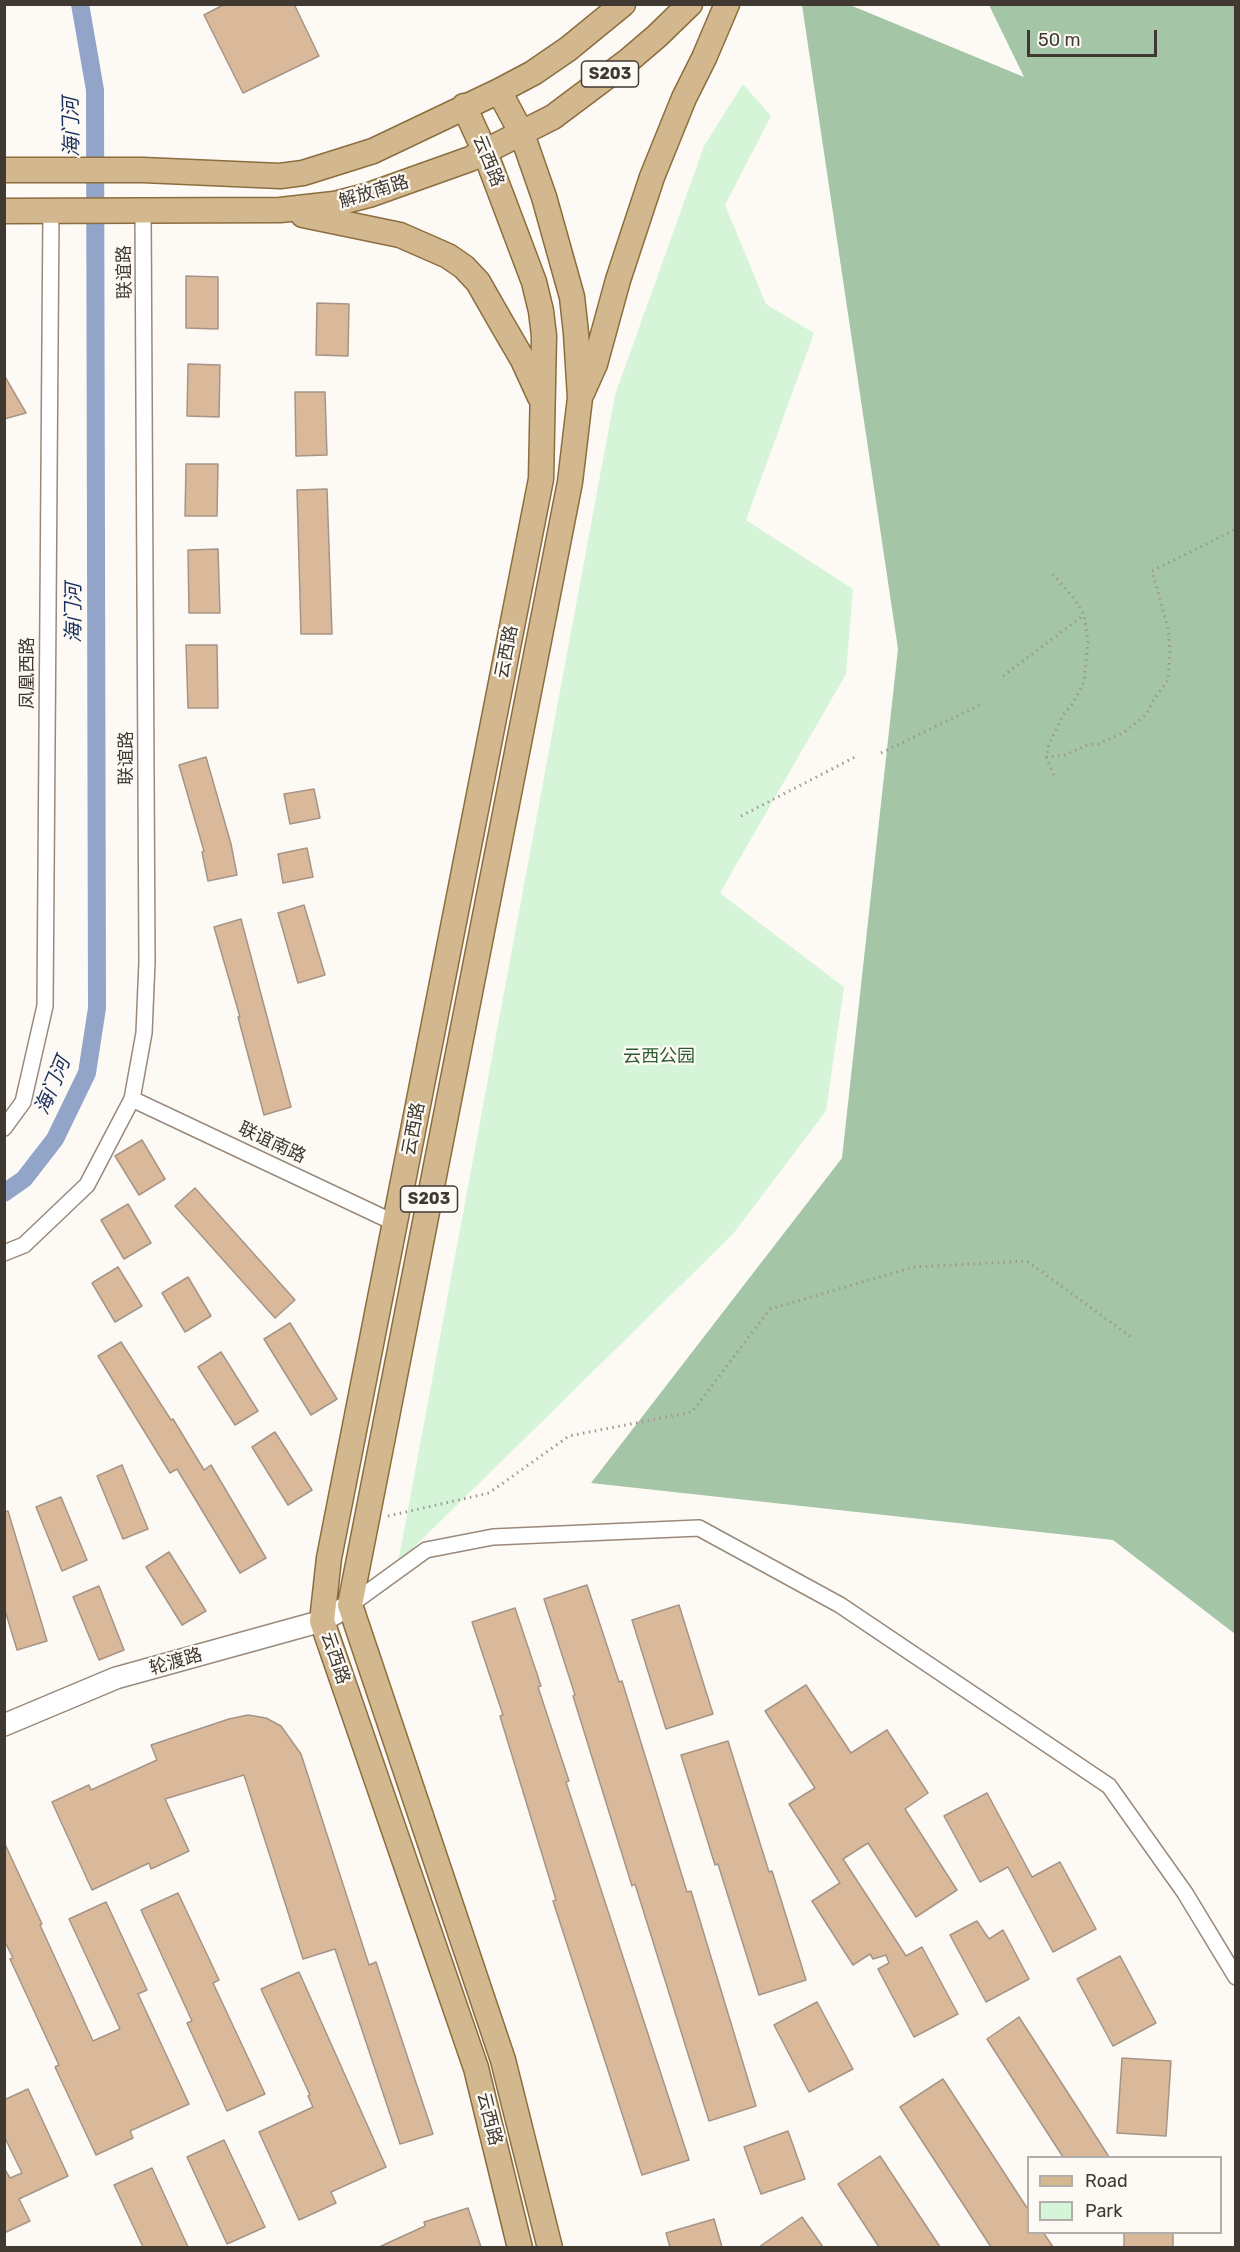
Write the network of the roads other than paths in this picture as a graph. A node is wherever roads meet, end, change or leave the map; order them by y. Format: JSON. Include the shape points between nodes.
{"nodes":[{"id":1,"x":623,"y":4,"type":"edge"},
{"id":2,"x":690,"y":4,"type":"edge"},
{"id":3,"x":726,"y":4,"type":"edge"},
{"id":4,"x":499,"y":90,"type":"junction"},
{"id":5,"x":464,"y":106,"type":"junction"},
{"id":6,"x":522,"y":134,"type":"junction"},
{"id":7,"x":485,"y":152,"type":"junction"},
{"id":8,"x":4,"y":170,"type":"edge"},
{"id":9,"x":134,"y":209,"type":"junction"},
{"id":10,"x":54,"y":210,"type":"junction"},
{"id":11,"x":280,"y":210,"type":"junction"},
{"id":12,"x":4,"y":211,"type":"edge"},
{"id":13,"x":580,"y":398,"type":"junction"},
{"id":14,"x":543,"y":405,"type":"junction"},
{"id":15,"x":132,"y":1099,"type":"junction"},
{"id":16,"x":4,"y":1128,"type":"edge"},
{"id":17,"x":395,"y":1223,"type":"junction"},
{"id":18,"x":4,"y":1253,"type":"edge"},
{"id":19,"x":350,"y":1605,"type":"junction"},
{"id":20,"x":322,"y":1621,"type":"junction"},
{"id":21,"x":4,"y":1725,"type":"edge"},
{"id":22,"x":1236,"y":1977,"type":"edge"},
{"id":23,"x":520,"y":2247,"type":"edge"},
{"id":24,"x":549,"y":2247,"type":"edge"}],
"edges":[{"from":1,"to":4,"type":"main road","number":"S203","via":[[568,49]]},
{"from":2,"to":6,"type":"main road","name":"解放南路","number":"S203","via":[[629,60],[554,117]]},
{"from":3,"to":13,"type":"main road","name":"云西路","via":[[649,185],[595,364]]},
{"from":4,"to":5,"type":"main road","number":"S203"},
{"from":4,"to":6,"type":"main road","name":"云西路","number":"S203"},
{"from":5,"to":7,"type":"main road","name":"云西路","number":"S203"},
{"from":5,"to":8,"type":"main road","via":[[373,151],[303,173],[280,176]]},
{"from":6,"to":7,"type":"main road","name":"解放南路","number":"S203"},
{"from":6,"to":13,"type":"main road","name":"云西路","number":"S203","via":[[572,297]]},
{"from":7,"to":11,"type":"main road","name":"解放南路","via":[[369,195],[334,204]]},
{"from":7,"to":14,"type":"main road","name":"云西路","number":"S203","via":[[534,282],[541,311]]},
{"from":9,"to":10,"type":"main road","name":"解放南路"},
{"from":9,"to":11,"type":"main road","name":"解放南路"},
{"from":9,"to":15,"type":"street","name":"联谊路","via":[[147,962],[144,1033]]},
{"from":10,"to":12,"type":"main road","name":"解放南路"},
{"from":10,"to":16,"type":"street","name":"凤凰西路","via":[[45,1006],[23,1102]]},
{"from":11,"to":14,"type":"main road","via":[[400,235],[448,255],[478,282],[523,360]]},
{"from":13,"to":19,"type":"main road","name":"云西路","number":"S203","via":[[570,482]]},
{"from":14,"to":17,"type":"main road","name":"云西路","number":"S203","via":[[542,479]]},
{"from":15,"to":17,"type":"street","name":"联谊南路"},
{"from":15,"to":18,"type":"street","name":"联谊路","via":[[87,1185],[24,1245]]},
{"from":17,"to":20,"type":"main road","name":"云西路","number":"S203","via":[[329,1558]]},
{"from":19,"to":20,"type":"main road","name":"轮渡路"},
{"from":19,"to":22,"type":"street","via":[[426,1550],[493,1538],[699,1528],[840,1605],[1108,1786],[1185,1893]]},
{"from":19,"to":24,"type":"main road","name":"云西路","number":"S203","via":[[503,2060]]},
{"from":20,"to":21,"type":"main road","name":"轮渡路","via":[[116,1678]]},
{"from":20,"to":23,"type":"main road","name":"云西路","number":"S203","via":[[476,2068]]}]}
